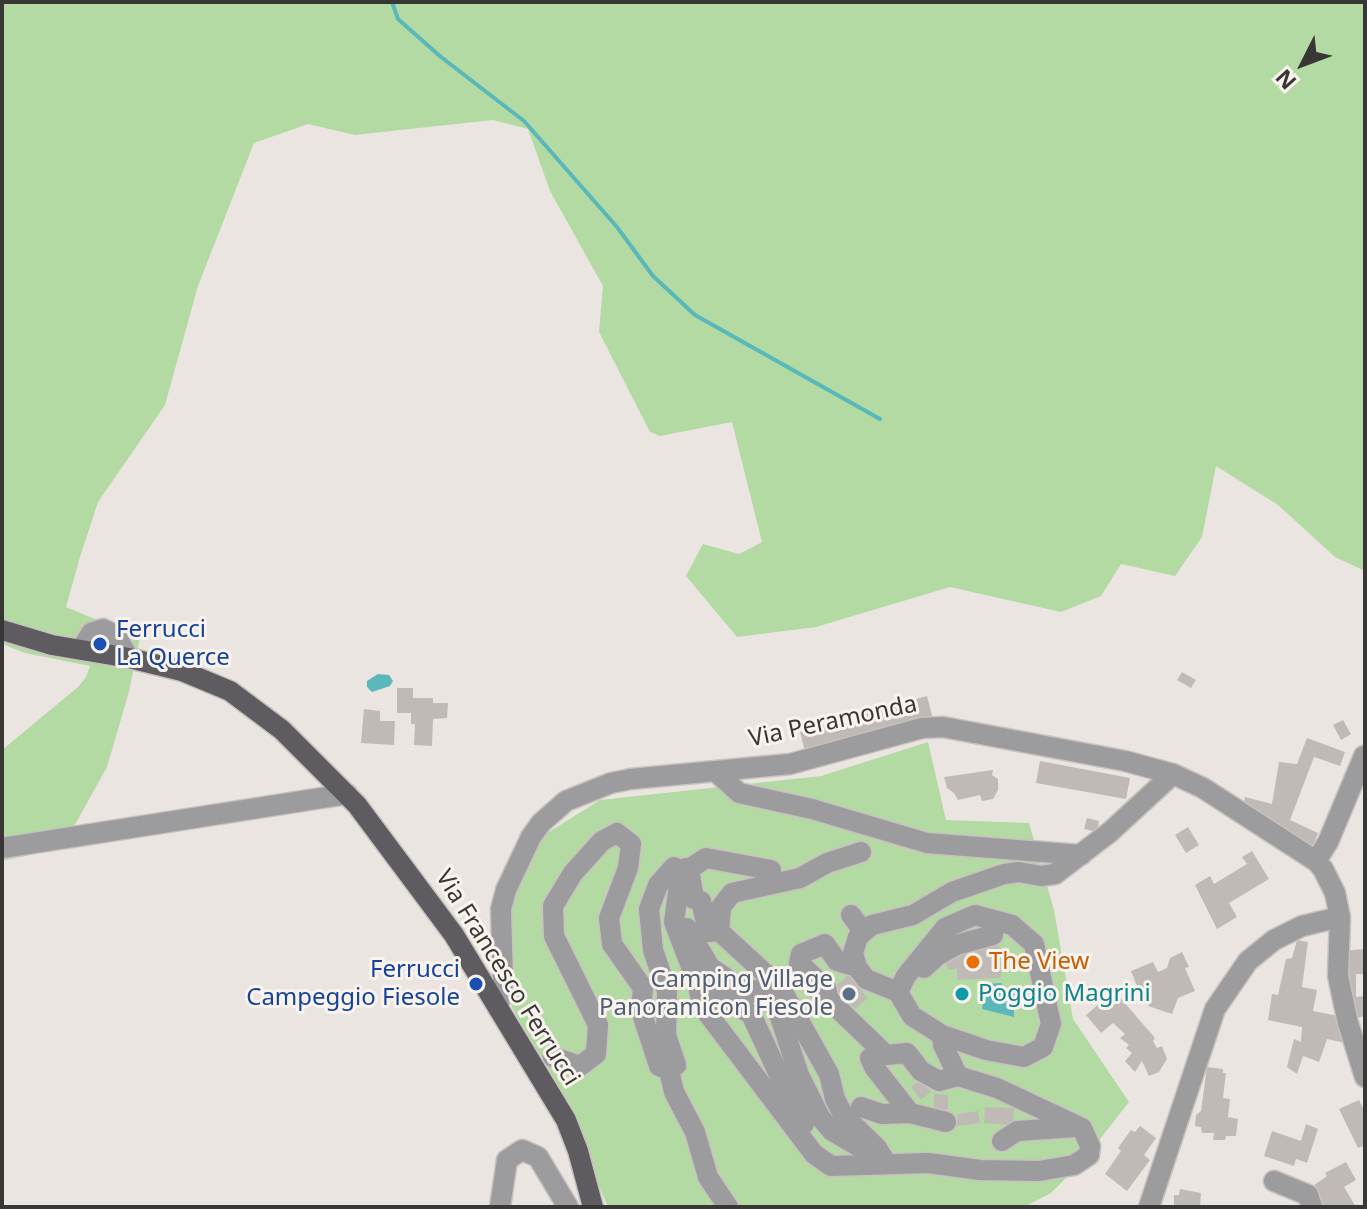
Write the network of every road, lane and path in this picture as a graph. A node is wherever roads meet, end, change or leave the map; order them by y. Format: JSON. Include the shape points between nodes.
{"nodes":[{"id":1,"x":2,"y":630,"type":"edge"},
{"id":2,"x":1364,"y":756,"type":"edge"},
{"id":3,"x":715,"y":771,"type":"junction"},
{"id":4,"x":1173,"y":774,"type":"junction"},
{"id":5,"x":347,"y":794,"type":"junction"},
{"id":6,"x":2,"y":848,"type":"edge"},
{"id":7,"x":861,"y":852,"type":"dead end"},
{"id":8,"x":1081,"y":855,"type":"junction"},
{"id":9,"x":1316,"y":861,"type":"junction"},
{"id":10,"x":681,"y":868,"type":"junction"},
{"id":11,"x":771,"y":870,"type":"dead end"},
{"id":12,"x":694,"y":899,"type":"junction"},
{"id":13,"x":1340,"y":917,"type":"junction"},
{"id":14,"x":719,"y":931,"type":"junction"},
{"id":15,"x":993,"y":935,"type":"dead end"},
{"id":16,"x":857,"y":967,"type":"junction"},
{"id":17,"x":902,"y":984,"type":"junction"},
{"id":18,"x":702,"y":1006,"type":"junction"},
{"id":19,"x":498,"y":1008,"type":"junction"},
{"id":20,"x":942,"y":1035,"type":"junction"},
{"id":21,"x":886,"y":1055,"type":"junction"},
{"id":22,"x":553,"y":1057,"type":"dead end"},
{"id":23,"x":669,"y":1070,"type":"junction"},
{"id":24,"x":958,"y":1076,"type":"junction"},
{"id":25,"x":1365,"y":1077,"type":"edge"},
{"id":26,"x":861,"y":1107,"type":"dead end"},
{"id":27,"x":910,"y":1113,"type":"junction"},
{"id":28,"x":946,"y":1122,"type":"dead end"},
{"id":29,"x":1080,"y":1127,"type":"junction"},
{"id":30,"x":1002,"y":1141,"type":"dead end"},
{"id":31,"x":814,"y":1154,"type":"junction"},
{"id":32,"x":886,"y":1163,"type":"junction"},
{"id":33,"x":1274,"y":1181,"type":"dead end"},
{"id":34,"x":500,"y":1207,"type":"edge"},
{"id":35,"x":568,"y":1207,"type":"edge"},
{"id":36,"x":593,"y":1207,"type":"edge"},
{"id":37,"x":728,"y":1207,"type":"edge"},
{"id":38,"x":1149,"y":1207,"type":"edge"},
{"id":39,"x":1312,"y":1207,"type":"edge"}],
"edges":[{"from":1,"to":5,"type":"main road","name":"Via Francesco Ferrucci","via":[[182,671],[238,696],[282,730]]},
{"from":2,"to":9,"type":"street"},
{"from":3,"to":4,"type":"street","name":"Via Peramonda","via":[[790,764],[931,727]]},
{"from":3,"to":8,"type":"street","via":[[739,793],[927,843]]},
{"from":3,"to":19,"type":"street","name":"Via Peramonda","via":[[611,783],[566,801],[541,823],[515,869],[501,909],[503,982]]},
{"from":4,"to":8,"type":"street"},
{"from":4,"to":9,"type":"street","name":"Via Peramonda"},
{"from":5,"to":6,"type":"street"},
{"from":5,"to":19,"type":"main road","name":"Via Francesco Ferrucci","via":[[454,935]]},
{"from":7,"to":14,"type":"street","via":[[800,878],[732,893],[721,907]]},
{"from":8,"to":16,"type":"street","via":[[1049,876],[1004,874],[952,892],[913,915],[862,924],[853,953]]},
{"from":9,"to":13,"type":"street","via":[[1335,893]]},
{"from":10,"to":11,"type":"street","via":[[706,858]]},
{"from":10,"to":12,"type":"street"},
{"from":10,"to":18,"type":"street","via":[[674,922]]},
{"from":10,"to":23,"type":"street","via":[[658,885],[649,909],[653,950],[667,991],[666,1035],[676,1065]]},
{"from":12,"to":14,"type":"street","via":[[701,901],[708,932]]},
{"from":12,"to":32,"type":"street","via":[[683,920],[710,967],[749,994],[756,990],[777,1008],[799,1075],[820,1117],[832,1131]]},
{"from":13,"to":25,"type":"street","via":[[1338,976]]},
{"from":13,"to":38,"type":"street","via":[[1302,926],[1274,940],[1248,961],[1215,1009]]},
{"from":14,"to":32,"type":"street","via":[[780,987],[829,1074],[844,1116]]},
{"from":15,"to":17,"type":"street","via":[[956,945]]},
{"from":16,"to":17,"type":"street","via":[[872,983]]},
{"from":16,"to":21,"type":"street","via":[[837,961],[825,944],[801,954],[799,963]]},
{"from":17,"to":20,"type":"street","via":[[912,1016]]},
{"from":17,"to":20,"type":"street","via":[[945,928],[975,915],[1012,925],[1034,944],[1051,1024],[1043,1047],[1024,1057]]},
{"from":18,"to":31,"type":"street"},
{"from":18,"to":31,"type":"street","via":[[718,996],[751,1014],[808,1130]]},
{"from":19,"to":36,"type":"main road","name":"Via Francesco Ferrucci","via":[[566,1120]]},
{"from":20,"to":24,"type":"street"},
{"from":21,"to":24,"type":"street","via":[[907,1053],[921,1071],[939,1081]]},
{"from":21,"to":27,"type":"street","via":[[870,1058]]},
{"from":22,"to":23,"type":"street","via":[[580,1066],[596,1054],[598,1025],[554,936],[553,906],[573,873],[602,841],[617,833],[631,844],[609,918],[612,944],[643,988],[641,1011],[659,1066]]},
{"from":23,"to":37,"type":"street","via":[[708,1177]]},
{"from":24,"to":29,"type":"street"},
{"from":26,"to":27,"type":"street","via":[[882,1114]]},
{"from":27,"to":28,"type":"street"},
{"from":29,"to":30,"type":"street","via":[[1017,1131]]},
{"from":29,"to":32,"type":"street","via":[[1089,1155],[1074,1165],[1039,1171]]},
{"from":31,"to":32,"type":"street","via":[[831,1166]]},
{"from":33,"to":39,"type":"street","via":[[1308,1195]]},
{"from":34,"to":35,"type":"street","via":[[507,1160],[522,1150],[538,1157]]}]}
